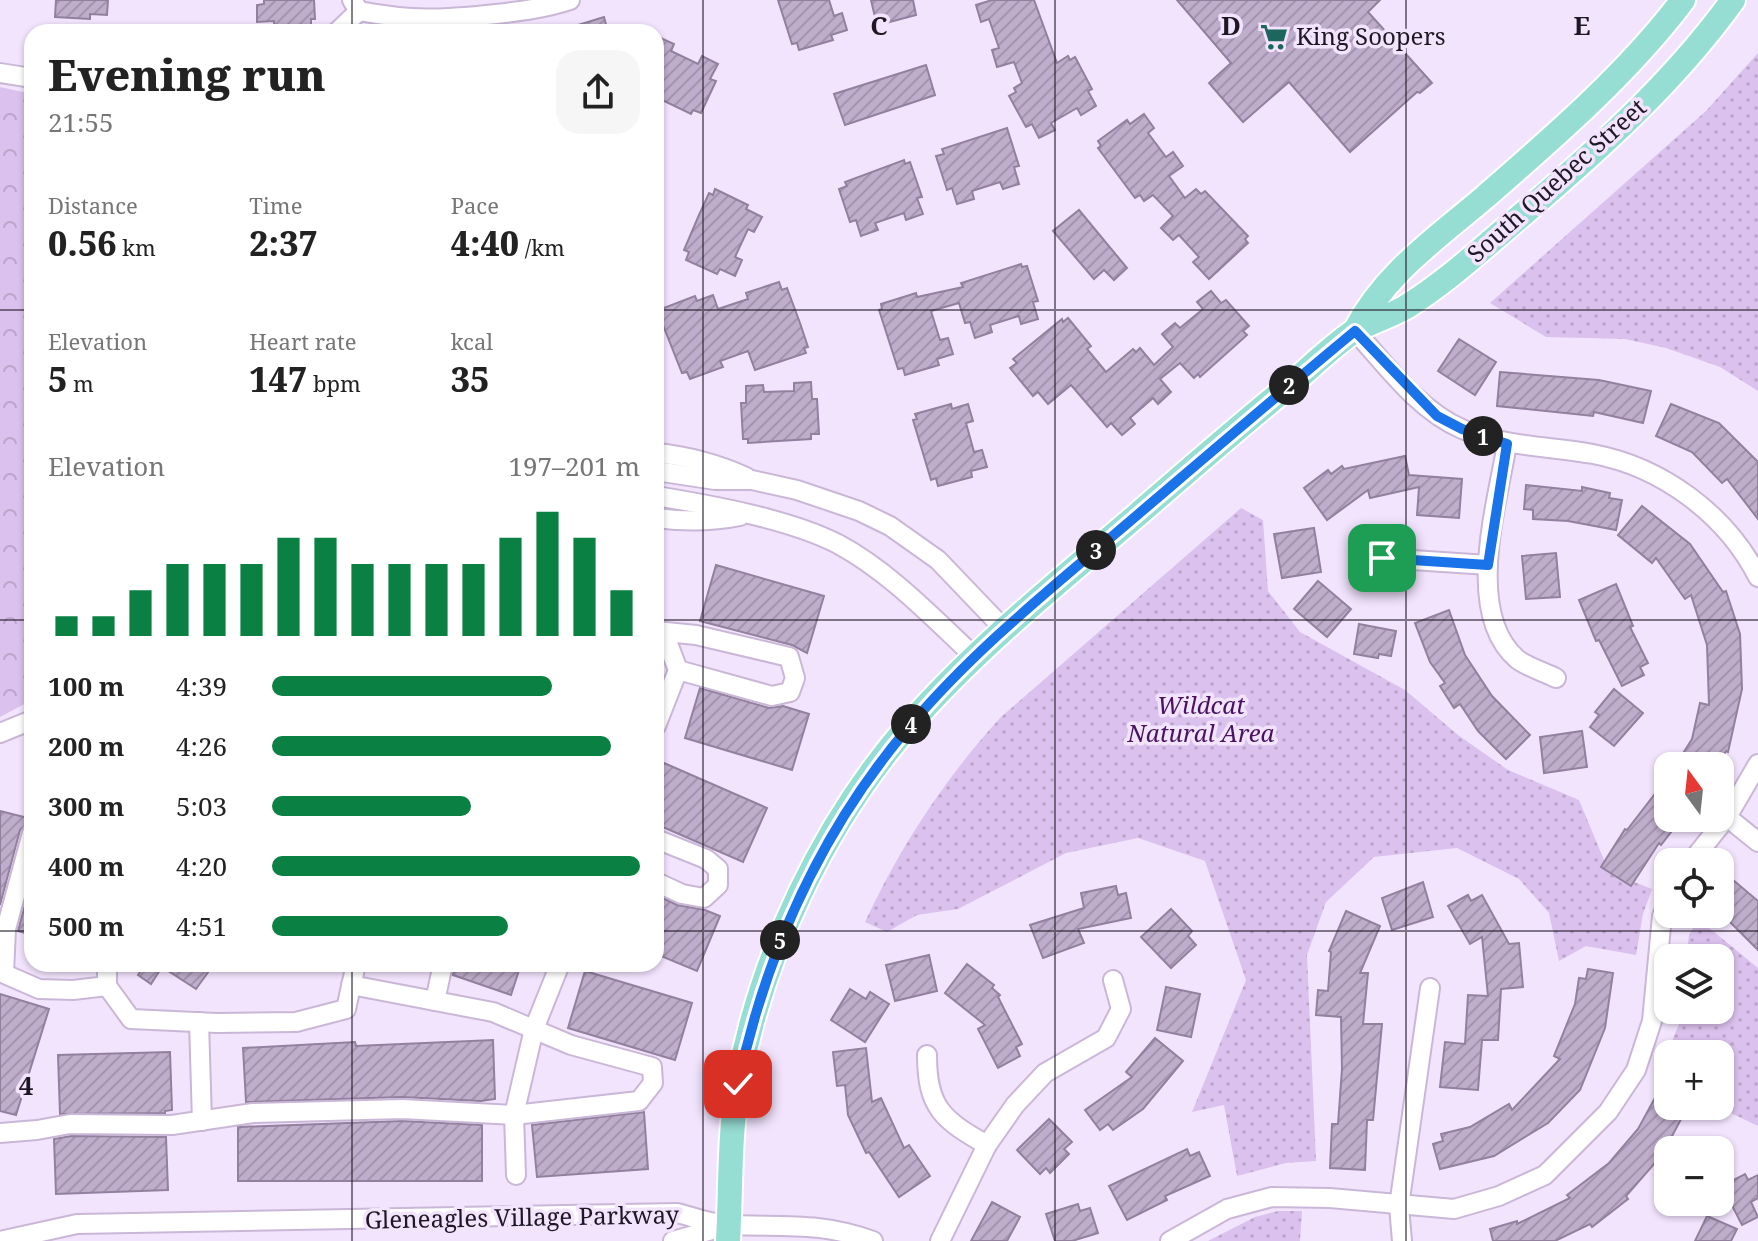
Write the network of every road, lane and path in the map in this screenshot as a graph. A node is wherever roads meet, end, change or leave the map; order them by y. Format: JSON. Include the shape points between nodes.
{"nodes":[{"id":1,"x":570,"y":0,"type":"edge"},
{"id":2,"x":1683,"y":0,"type":"edge"},
{"id":3,"x":1733,"y":0,"type":"edge"},
{"id":4,"x":356,"y":5,"type":"edge"},
{"id":5,"x":343,"y":24,"type":"edge"},
{"id":6,"x":0,"y":73,"type":"edge"},
{"id":7,"x":24,"y":77,"type":"edge"},
{"id":8,"x":1355,"y":331,"type":"junction"},
{"id":9,"x":1507,"y":444,"type":"junction"},
{"id":10,"x":664,"y":455,"type":"edge"},
{"id":11,"x":664,"y":472,"type":"edge"},
{"id":12,"x":752,"y":480,"type":"junction"},
{"id":13,"x":664,"y":498,"type":"edge"},
{"id":14,"x":746,"y":515,"type":"junction"},
{"id":15,"x":664,"y":519,"type":"edge"},
{"id":16,"x":1382,"y":558,"type":"dead end"},
{"id":17,"x":1488,"y":565,"type":"junction"},
{"id":18,"x":1758,"y":577,"type":"edge"},
{"id":19,"x":1004,"y":629,"type":"junction"},
{"id":20,"x":664,"y":632,"type":"edge"},
{"id":21,"x":664,"y":640,"type":"edge"},
{"id":22,"x":975,"y":657,"type":"junction"},
{"id":23,"x":678,"y":670,"type":"junction"},
{"id":24,"x":1556,"y":678,"type":"dead end"},
{"id":25,"x":664,"y":706,"type":"edge"},
{"id":26,"x":24,"y":728,"type":"edge"},
{"id":27,"x":0,"y":733,"type":"edge"},
{"id":28,"x":1758,"y":764,"type":"edge"},
{"id":29,"x":1734,"y":805,"type":"edge"},
{"id":30,"x":1734,"y":823,"type":"edge"},
{"id":31,"x":1715,"y":832,"type":"edge"},
{"id":32,"x":664,"y":842,"type":"edge"},
{"id":33,"x":1758,"y":842,"type":"edge"},
{"id":34,"x":1702,"y":848,"type":"edge"},
{"id":35,"x":24,"y":863,"type":"edge"},
{"id":36,"x":664,"y":886,"type":"edge"},
{"id":37,"x":1661,"y":928,"type":"edge"},
{"id":38,"x":2,"y":972,"type":"edge"},
{"id":39,"x":108,"y":972,"type":"edge"},
{"id":40,"x":354,"y":972,"type":"edge"},
{"id":41,"x":441,"y":972,"type":"edge"},
{"id":42,"x":557,"y":972,"type":"edge"},
{"id":43,"x":1113,"y":980,"type":"dead end"},
{"id":44,"x":351,"y":985,"type":"junction"},
{"id":45,"x":107,"y":986,"type":"junction"},
{"id":46,"x":1430,"y":988,"type":"dead end"},
{"id":47,"x":435,"y":1001,"type":"junction"},
{"id":48,"x":199,"y":1022,"type":"junction"},
{"id":49,"x":534,"y":1029,"type":"junction"},
{"id":50,"x":927,"y":1055,"type":"dead end"},
{"id":51,"x":514,"y":1115,"type":"junction"},
{"id":52,"x":202,"y":1121,"type":"junction"},
{"id":53,"x":0,"y":1133,"type":"edge"},
{"id":54,"x":987,"y":1145,"type":"junction"},
{"id":55,"x":516,"y":1175,"type":"dead end"},
{"id":56,"x":1399,"y":1206,"type":"junction"},
{"id":57,"x":227,"y":1232,"type":"edge"},
{"id":58,"x":728,"y":1233,"type":"edge"},
{"id":59,"x":1,"y":1241,"type":"edge"},
{"id":60,"x":673,"y":1241,"type":"edge"},
{"id":61,"x":873,"y":1241,"type":"edge"},
{"id":62,"x":940,"y":1241,"type":"edge"},
{"id":63,"x":1170,"y":1241,"type":"edge"},
{"id":64,"x":1402,"y":1241,"type":"edge"}],
"edges":[{"from":1,"to":4,"type":"street","via":[[548,8],[438,21],[398,18]]},
{"from":2,"to":8,"type":"main road","name":"South Quebec Street","via":[[1611,83],[1413,256],[1379,291]]},
{"from":3,"to":8,"type":"main road","name":"South Quebec Street","via":[[1677,72],[1564,178],[1453,274],[1405,307]]},
{"from":4,"to":5,"type":"street"},
{"from":6,"to":7,"type":"street"},
{"from":8,"to":9,"type":"street","via":[[1437,416]]},
{"from":8,"to":19,"type":"main road","name":"South Quebec Street"},
{"from":9,"to":17,"type":"street"},
{"from":9,"to":18,"type":"street","via":[[1592,454],[1659,476],[1711,515]]},
{"from":10,"to":12,"type":"street","via":[[723,467]]},
{"from":11,"to":12,"type":"street"},
{"from":12,"to":19,"type":"street","via":[[828,499],[890,526],[938,560]]},
{"from":13,"to":14,"type":"street"},
{"from":14,"to":15,"type":"street","via":[[715,521]]},
{"from":14,"to":22,"type":"street","via":[[817,534],[857,556],[896,584]]},
{"from":16,"to":17,"type":"street"},
{"from":17,"to":24,"type":"street","via":[[1489,605],[1500,639],[1519,660]]},
{"from":19,"to":22,"type":"main road","name":"South Quebec Street"},
{"from":20,"to":23,"type":"street","via":[[789,657],[795,678],[790,692],[772,696]]},
{"from":21,"to":23,"type":"street"},
{"from":22,"to":58,"type":"main road","name":"South Quebec Street","via":[[909,726],[862,788],[786,926],[758,1002],[738,1084]]},
{"from":23,"to":25,"type":"street"},
{"from":26,"to":27,"type":"street"},
{"from":28,"to":29,"type":"street"},
{"from":30,"to":33,"type":"street"},
{"from":31,"to":34,"type":"street"},
{"from":32,"to":36,"type":"street","via":[[706,859],[718,869],[718,885],[704,898]]},
{"from":35,"to":38,"type":"street","via":[[6,929]]},
{"from":37,"to":56,"type":"street","via":[[1652,1021],[1636,1070],[1608,1112],[1545,1175],[1522,1186],[1454,1209]]},
{"from":38,"to":45,"type":"street","via":[[39,989]]},
{"from":39,"to":45,"type":"street"},
{"from":40,"to":44,"type":"street"},
{"from":41,"to":47,"type":"street"},
{"from":42,"to":49,"type":"street"},
{"from":43,"to":54,"type":"street","via":[[1121,1009],[1106,1038],[1045,1073]]},
{"from":44,"to":47,"type":"street"},
{"from":44,"to":48,"type":"street","via":[[346,1009],[296,1022]]},
{"from":45,"to":48,"type":"street","via":[[131,1019]]},
{"from":46,"to":56,"type":"street"},
{"from":47,"to":49,"type":"street","via":[[493,1012]]},
{"from":48,"to":52,"type":"street"},
{"from":49,"to":51,"type":"street"},
{"from":49,"to":51,"type":"street","via":[[652,1067],[653,1083],[639,1101]]},
{"from":50,"to":54,"type":"street","via":[[927,1082],[939,1112]]},
{"from":51,"to":52,"type":"street","via":[[402,1109],[253,1113]]},
{"from":51,"to":55,"type":"street"},
{"from":52,"to":53,"type":"street","via":[[70,1124]]},
{"from":54,"to":62,"type":"street"},
{"from":56,"to":63,"type":"street","via":[[1272,1197],[1227,1209]]},
{"from":56,"to":64,"type":"street"},
{"from":57,"to":58,"type":"street","name":"Gleneagles Village Parkway","via":[[677,1213]]},
{"from":57,"to":59,"type":"street","name":"Gleneagles Village Parkway","via":[[77,1224]]},
{"from":58,"to":60,"type":"street","name":"Gleneagles Village Parkway"},
{"from":58,"to":61,"type":"street","via":[[799,1224]]}]}
